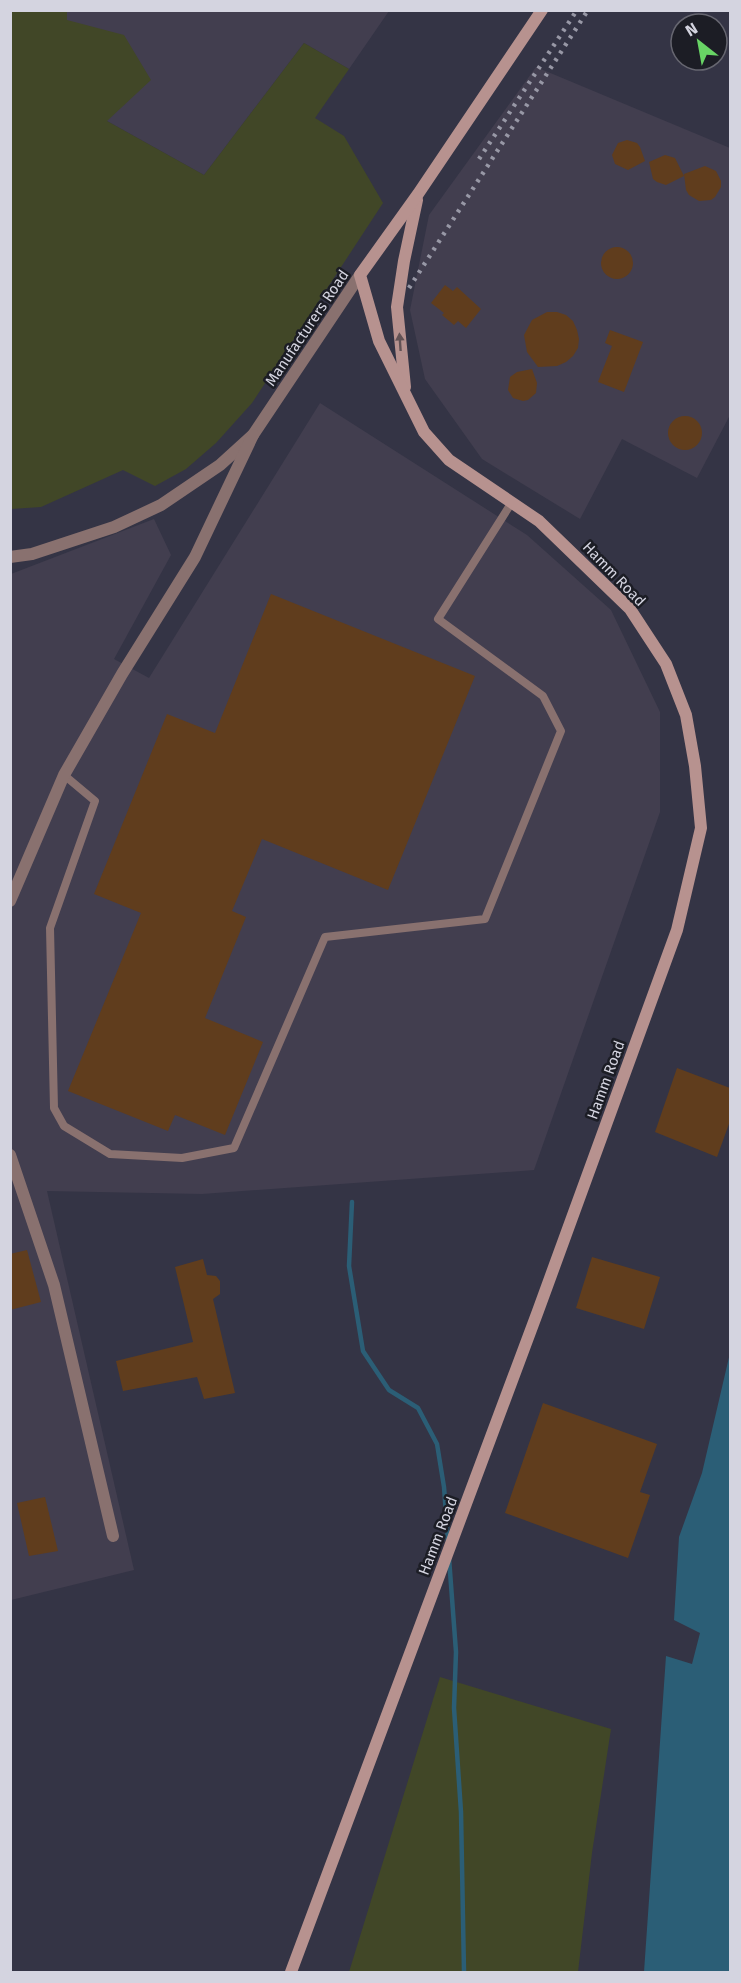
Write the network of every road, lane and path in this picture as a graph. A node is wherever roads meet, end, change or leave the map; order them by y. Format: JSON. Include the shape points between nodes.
{"nodes":[{"id":1,"x":542,"y":10,"type":"edge"},
{"id":2,"x":418,"y":194,"type":"junction"},
{"id":3,"x":360,"y":275,"type":"junction"},
{"id":4,"x":407,"y":400,"type":"junction"},
{"id":5,"x":253,"y":435,"type":"junction"},
{"id":6,"x":512,"y":502,"type":"junction"},
{"id":7,"x":10,"y":556,"type":"edge"},
{"id":8,"x":64,"y":775,"type":"junction"},
{"id":9,"x":10,"y":901,"type":"edge"},
{"id":10,"x":10,"y":1155,"type":"edge"},
{"id":11,"x":113,"y":1536,"type":"dead end"},
{"id":12,"x":291,"y":1972,"type":"edge"}],
"edges":[{"from":1,"to":2,"type":"main road","name":"Manufacturers Road"},
{"from":2,"to":3,"type":"main road","name":"Manufacturers Road"},
{"from":4,"to":2,"type":"main road","one_way":true,"via":[[397,307]]},
{"from":3,"to":4,"type":"main road","name":"Hamm Road","via":[[379,341]]},
{"from":3,"to":5,"type":"street","name":"Manufacturers Road"},
{"from":4,"to":6,"type":"main road","name":"Hamm Road","via":[[424,432],[449,460]]},
{"from":5,"to":7,"type":"street","name":"Manufacturers Road","via":[[220,465],[161,505],[114,527],[32,554]]},
{"from":5,"to":8,"type":"street","via":[[195,557]]},
{"from":6,"to":8,"type":"lane","via":[[438,619],[543,696],[561,731],[485,919],[325,937],[234,1148],[182,1158],[110,1154],[64,1126],[54,1108],[50,927],[95,801]]},
{"from":6,"to":12,"type":"main road","name":"Hamm Road","via":[[539,521],[630,609],[666,664],[686,716],[700,828],[677,930]]},
{"from":8,"to":9,"type":"street"},
{"from":10,"to":11,"type":"street","via":[[54,1285]]}]}
